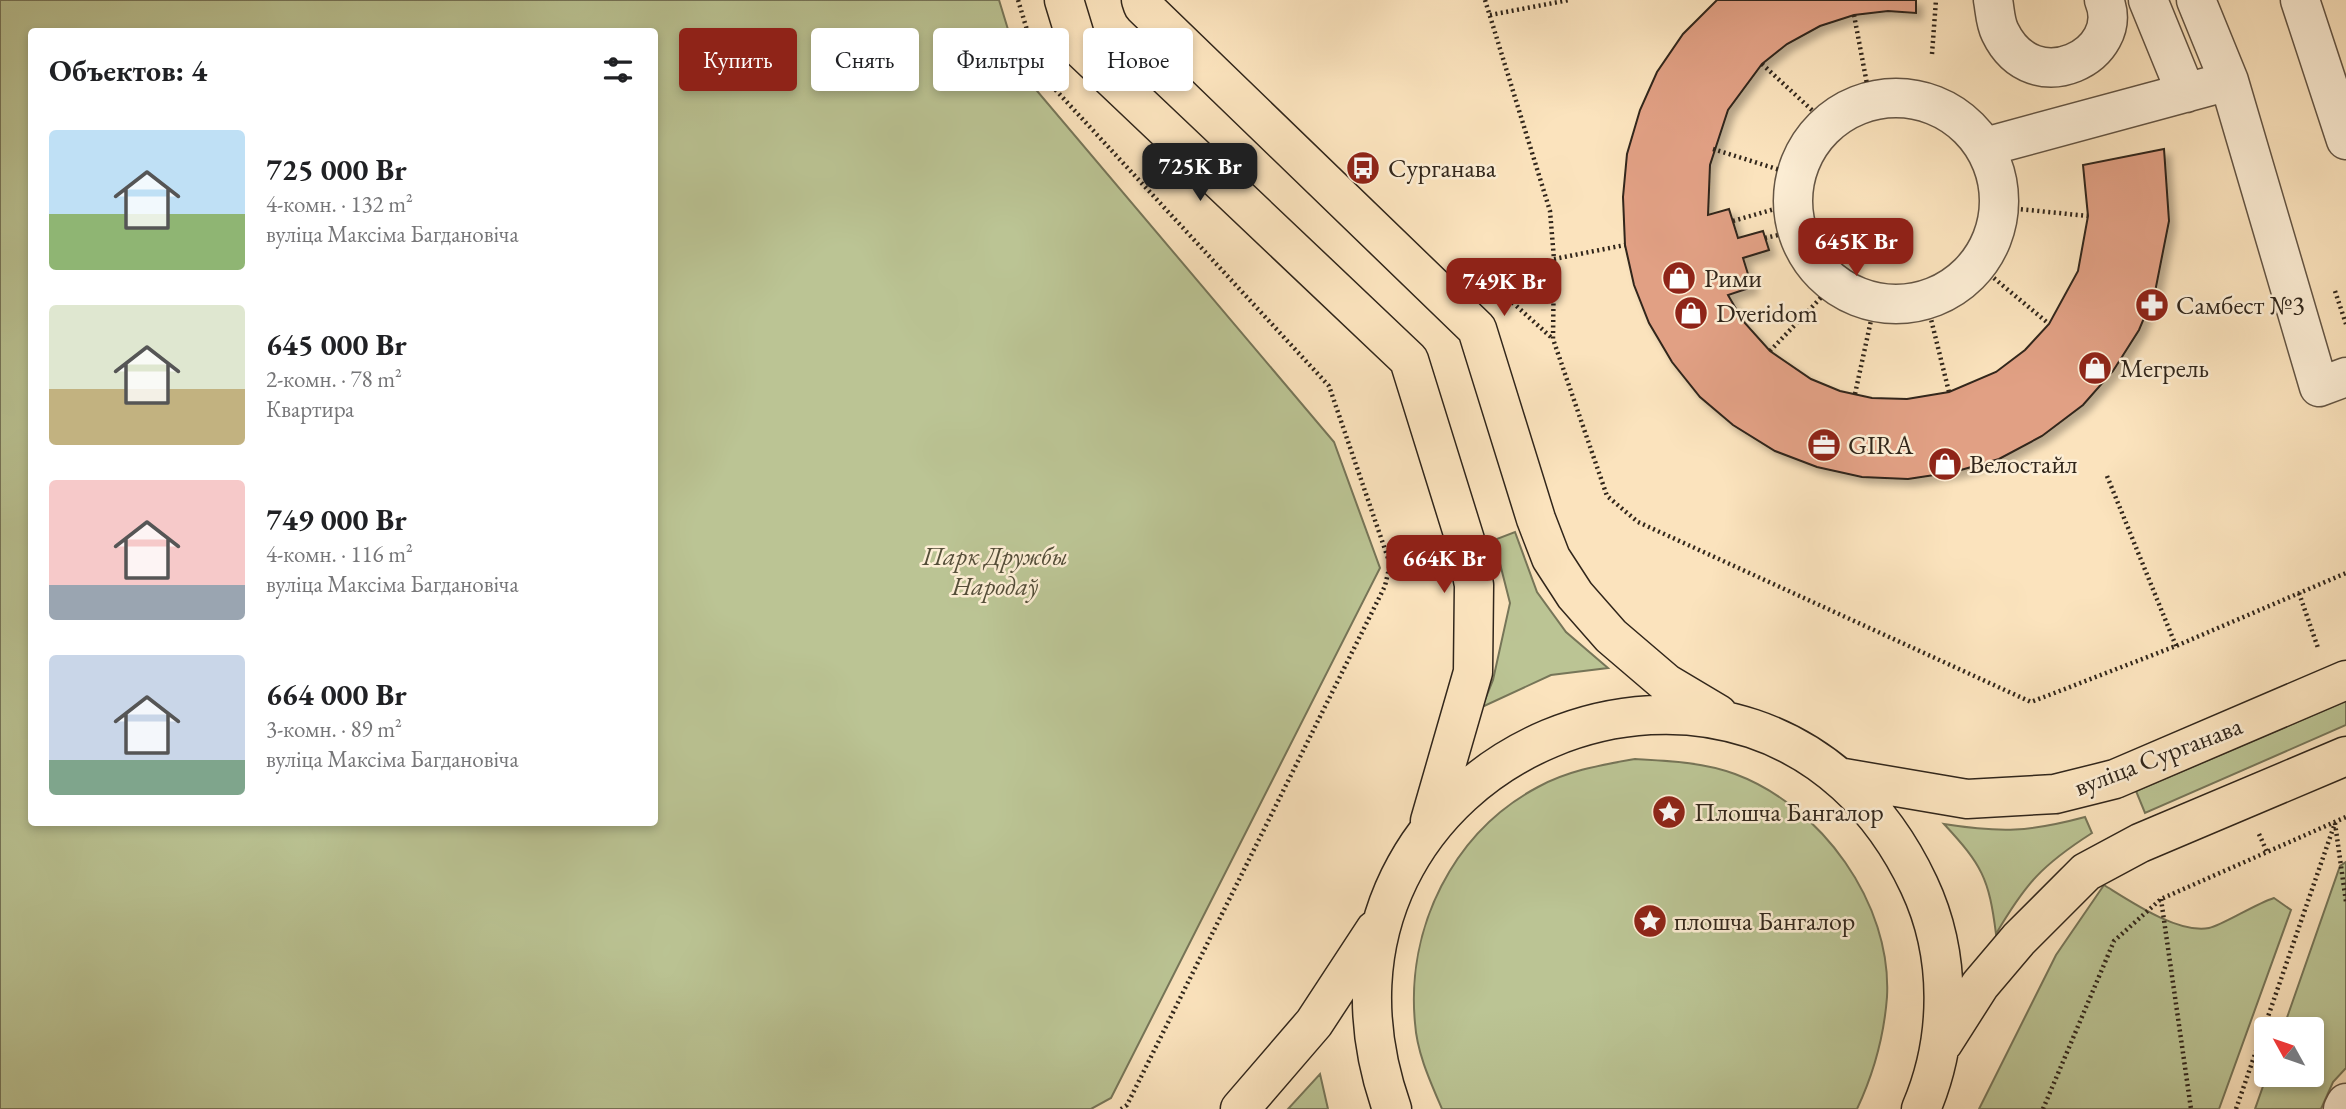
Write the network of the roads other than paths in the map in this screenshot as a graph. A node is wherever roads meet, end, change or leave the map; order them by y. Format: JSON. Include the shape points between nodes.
{"nodes":[{"id":1,"x":1064,"y":0,"type":"edge"},
{"id":2,"x":1141,"y":0,"type":"edge"},
{"id":3,"x":1993,"y":0,"type":"edge"},
{"id":4,"x":2104,"y":0,"type":"edge"},
{"id":5,"x":2148,"y":0,"type":"edge"},
{"id":6,"x":2196,"y":0,"type":"edge"},
{"id":7,"x":2307,"y":3,"type":"edge"},
{"id":8,"x":2229,"y":81,"type":"junction"},
{"id":9,"x":2186,"y":93,"type":"junction"},
{"id":10,"x":2346,"y":140,"type":"edge"},
{"id":11,"x":1986,"y":147,"type":"junction"},
{"id":12,"x":2346,"y":377,"type":"edge"},
{"id":13,"x":2339,"y":683,"type":"edge"},
{"id":14,"x":1732,"y":723,"type":"junction"},
{"id":15,"x":2346,"y":756,"type":"edge"},
{"id":16,"x":1838,"y":777,"type":"junction"},
{"id":17,"x":1426,"y":833,"type":"junction"},
{"id":18,"x":1384,"y":917,"type":"junction"},
{"id":19,"x":1940,"y":1049,"type":"junction"},
{"id":20,"x":2346,"y":1104,"type":"edge"},
{"id":21,"x":1240,"y":1109,"type":"edge"},
{"id":22,"x":1392,"y":1109,"type":"edge"},
{"id":23,"x":1921,"y":1109,"type":"edge"},
{"id":24,"x":2343,"y":1109,"type":"edge"}],
"edges":[{"from":1,"to":17,"type":"main road","via":[[1078,46],[1409,360],[1465,540],[1474,585],[1473,672]]},
{"from":2,"to":14,"type":"main road","via":[[1477,329],[1550,558],[1611,636],[1666,683]]},
{"from":3,"to":4,"type":"lane","via":[[1999,30],[2012,52],[2045,68],[2069,67],[2090,53],[2103,33]]},
{"from":5,"to":9,"type":"lane"},
{"from":6,"to":8,"type":"lane"},
{"from":7,"to":10,"type":"lane"},
{"from":8,"to":9,"type":"lane"},
{"from":8,"to":12,"type":"lane","via":[[2319,387]]},
{"from":9,"to":11,"type":"lane"},
{"from":11,"to":11,"type":"lane","via":[[1964,122],[1936,105],[1903,96],[1870,100],[1839,113],[1814,135],[1798,164],[1787,212],[1810,261],[1833,285],[1875,302],[1900,305],[1926,299],[1965,278],[1987,250],[1999,207],[1998,181]]},
{"from":13,"to":16,"type":"main road","name":"вуліца Сурганава","via":[[2115,779],[2055,794],[1967,799]]},
{"from":14,"to":16,"type":"main road","via":[[1790,745]]},
{"from":14,"to":17,"type":"main road","via":[[1665,714],[1563,731],[1502,761],[1465,789]]},
{"from":15,"to":19,"type":"main road","via":[[2140,843],[2086,872],[1979,985]]},
{"from":16,"to":19,"type":"main road","via":[[1873,811],[1904,853],[1928,905],[1942,963]]},
{"from":17,"to":18,"type":"main road","via":[[1403,870]]},
{"from":18,"to":21,"type":"main road","via":[[1314,1023]]},
{"from":18,"to":22,"type":"main road","via":[[1372,998],[1377,1054]]},
{"from":19,"to":23,"type":"main road"},
{"from":20,"to":24,"type":"lane"}]}
